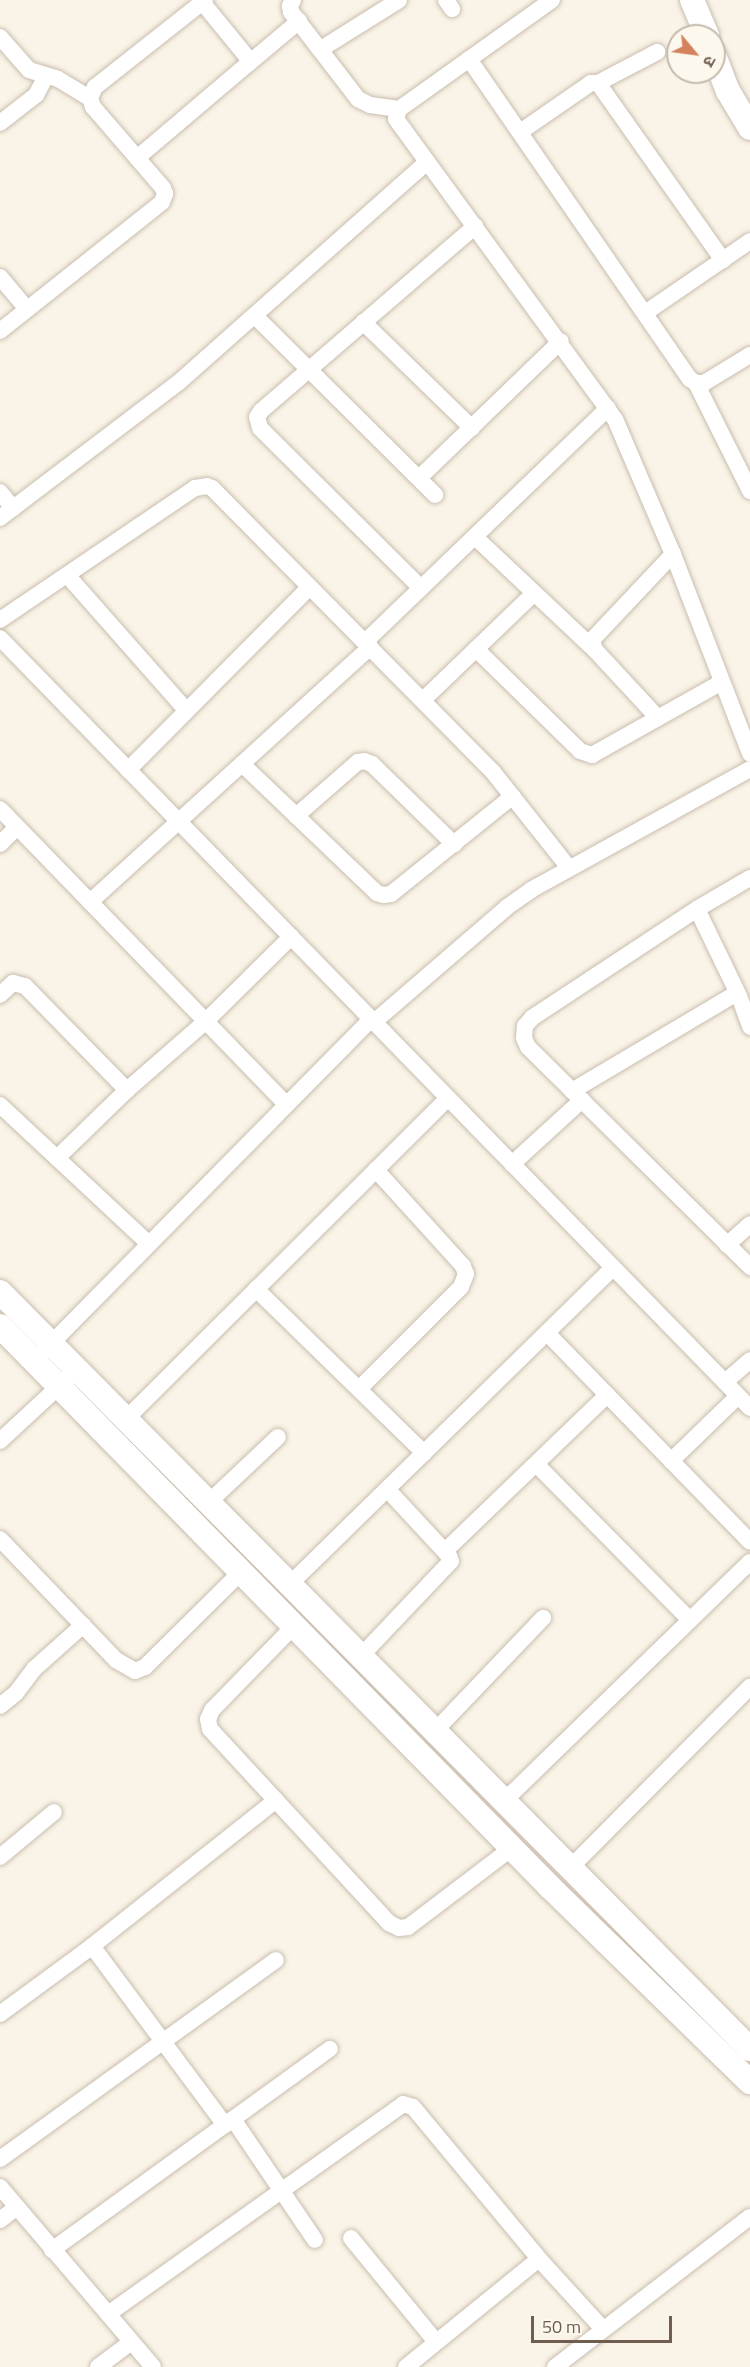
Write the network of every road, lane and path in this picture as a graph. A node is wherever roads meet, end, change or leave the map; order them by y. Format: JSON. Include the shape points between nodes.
{"nodes":[{"id":1,"x":292,"y":0,"type":"edge"},
{"id":2,"x":399,"y":0,"type":"edge"},
{"id":3,"x":552,"y":0,"type":"edge"},
{"id":4,"x":692,"y":0,"type":"edge"},
{"id":5,"x":204,"y":1,"type":"edge"},
{"id":6,"x":299,"y":21,"type":"junction"},
{"id":7,"x":702,"y":24,"type":"edge"},
{"id":8,"x":0,"y":37,"type":"edge"},
{"id":9,"x":321,"y":49,"type":"junction"},
{"id":10,"x":657,"y":52,"type":"dead end"},
{"id":11,"x":469,"y":59,"type":"junction"},
{"id":12,"x":248,"y":64,"type":"junction"},
{"id":13,"x":46,"y":76,"type":"junction"},
{"id":14,"x":598,"y":83,"type":"junction"},
{"id":15,"x":725,"y":84,"type":"edge"},
{"id":16,"x":90,"y":98,"type":"junction"},
{"id":17,"x":399,"y":109,"type":"junction"},
{"id":18,"x":0,"y":123,"type":"edge"},
{"id":19,"x":750,"y":128,"type":"edge"},
{"id":20,"x":520,"y":132,"type":"junction"},
{"id":21,"x":137,"y":158,"type":"junction"},
{"id":22,"x":427,"y":162,"type":"junction"},
{"id":23,"x":475,"y":226,"type":"junction"},
{"id":24,"x":750,"y":241,"type":"edge"},
{"id":25,"x":723,"y":260,"type":"junction"},
{"id":26,"x":0,"y":277,"type":"edge"},
{"id":27,"x":27,"y":309,"type":"junction"},
{"id":28,"x":645,"y":313,"type":"junction"},
{"id":29,"x":255,"y":316,"type":"junction"},
{"id":30,"x":363,"y":322,"type":"junction"},
{"id":31,"x":0,"y":331,"type":"edge"},
{"id":32,"x":561,"y":341,"type":"junction"},
{"id":33,"x":750,"y":355,"type":"edge"},
{"id":34,"x":308,"y":370,"type":"junction"},
{"id":35,"x":696,"y":383,"type":"junction"},
{"id":36,"x":608,"y":408,"type":"junction"},
{"id":37,"x":472,"y":428,"type":"junction"},
{"id":38,"x":419,"y":478,"type":"junction"},
{"id":39,"x":750,"y":491,"type":"edge"},
{"id":40,"x":0,"y":492,"type":"edge"},
{"id":41,"x":435,"y":495,"type":"dead end"},
{"id":42,"x":7,"y":513,"type":"edge"},
{"id":43,"x":475,"y":537,"type":"junction"},
{"id":44,"x":673,"y":554,"type":"junction"},
{"id":45,"x":67,"y":575,"type":"junction"},
{"id":46,"x":310,"y":587,"type":"junction"},
{"id":47,"x":421,"y":588,"type":"junction"},
{"id":48,"x":534,"y":594,"type":"junction"},
{"id":49,"x":0,"y":620,"type":"edge"},
{"id":50,"x":0,"y":638,"type":"edge"},
{"id":51,"x":367,"y":645,"type":"junction"},
{"id":52,"x":476,"y":649,"type":"junction"},
{"id":53,"x":595,"y":651,"type":"junction"},
{"id":54,"x":722,"y":682,"type":"junction"},
{"id":55,"x":423,"y":700,"type":"junction"},
{"id":56,"x":187,"y":711,"type":"junction"},
{"id":57,"x":658,"y":718,"type":"junction"},
{"id":58,"x":750,"y":754,"type":"edge"},
{"id":59,"x":242,"y":764,"type":"junction"},
{"id":60,"x":750,"y":769,"type":"edge"},
{"id":61,"x":128,"y":770,"type":"junction"},
{"id":62,"x":513,"y":796,"type":"junction"},
{"id":63,"x":0,"y":809,"type":"edge"},
{"id":64,"x":296,"y":816,"type":"junction"},
{"id":65,"x":179,"y":822,"type":"junction"},
{"id":66,"x":17,"y":827,"type":"junction"},
{"id":67,"x":0,"y":844,"type":"edge"},
{"id":68,"x":454,"y":844,"type":"junction"},
{"id":69,"x":569,"y":868,"type":"junction"},
{"id":70,"x":750,"y":878,"type":"edge"},
{"id":71,"x":90,"y":902,"type":"junction"},
{"id":72,"x":697,"y":909,"type":"junction"},
{"id":73,"x":291,"y":937,"type":"junction"},
{"id":74,"x":737,"y":993,"type":"junction"},
{"id":75,"x":0,"y":995,"type":"edge"},
{"id":76,"x":372,"y":1020,"type":"junction"},
{"id":77,"x":206,"y":1021,"type":"junction"},
{"id":78,"x":750,"y":1027,"type":"edge"},
{"id":79,"x":127,"y":1090,"type":"junction"},
{"id":80,"x":577,"y":1095,"type":"junction"},
{"id":81,"x":448,"y":1098,"type":"junction"},
{"id":82,"x":286,"y":1104,"type":"junction"},
{"id":83,"x":0,"y":1105,"type":"edge"},
{"id":84,"x":57,"y":1158,"type":"junction"},
{"id":85,"x":512,"y":1164,"type":"junction"},
{"id":86,"x":376,"y":1170,"type":"junction"},
{"id":87,"x":750,"y":1224,"type":"edge"},
{"id":88,"x":148,"y":1243,"type":"junction"},
{"id":89,"x":728,"y":1245,"type":"junction"},
{"id":90,"x":750,"y":1267,"type":"edge"},
{"id":91,"x":613,"y":1268,"type":"junction"},
{"id":92,"x":256,"y":1289,"type":"junction"},
{"id":93,"x":0,"y":1293,"type":"edge"},
{"id":94,"x":0,"y":1326,"type":"edge"},
{"id":95,"x":547,"y":1333,"type":"junction"},
{"id":96,"x":42,"y":1352,"type":"junction"},
{"id":97,"x":750,"y":1360,"type":"edge"},
{"id":98,"x":75,"y":1369,"type":"junction"},
{"id":99,"x":725,"y":1382,"type":"junction"},
{"id":100,"x":59,"y":1387,"type":"junction"},
{"id":101,"x":359,"y":1389,"type":"junction"},
{"id":102,"x":607,"y":1395,"type":"junction"},
{"id":103,"x":744,"y":1402,"type":"edge"},
{"id":104,"x":126,"y":1420,"type":"junction"},
{"id":105,"x":278,"y":1437,"type":"dead end"},
{"id":106,"x":0,"y":1441,"type":"edge"},
{"id":107,"x":424,"y":1452,"type":"junction"},
{"id":108,"x":671,"y":1461,"type":"junction"},
{"id":109,"x":537,"y":1465,"type":"junction"},
{"id":110,"x":387,"y":1489,"type":"junction"},
{"id":111,"x":208,"y":1503,"type":"junction"},
{"id":112,"x":0,"y":1539,"type":"edge"},
{"id":113,"x":750,"y":1542,"type":"edge"},
{"id":114,"x":445,"y":1551,"type":"junction"},
{"id":115,"x":750,"y":1562,"type":"edge"},
{"id":116,"x":241,"y":1572,"type":"junction"},
{"id":117,"x":289,"y":1585,"type":"junction"},
{"id":118,"x":543,"y":1618,"type":"dead end"},
{"id":119,"x":690,"y":1620,"type":"junction"},
{"id":120,"x":82,"y":1625,"type":"junction"},
{"id":121,"x":294,"y":1626,"type":"junction"},
{"id":122,"x":360,"y":1657,"type":"junction"},
{"id":123,"x":750,"y":1687,"type":"edge"},
{"id":124,"x":0,"y":1706,"type":"edge"},
{"id":125,"x":434,"y":1732,"type":"junction"},
{"id":126,"x":276,"y":1800,"type":"junction"},
{"id":127,"x":503,"y":1802,"type":"junction"},
{"id":128,"x":54,"y":1812,"type":"dead end"},
{"id":129,"x":512,"y":1848,"type":"junction"},
{"id":130,"x":0,"y":1857,"type":"edge"},
{"id":131,"x":569,"y":1869,"type":"junction"},
{"id":132,"x":92,"y":1946,"type":"junction"},
{"id":133,"x":276,"y":1960,"type":"dead end"},
{"id":134,"x":0,"y":2014,"type":"edge"},
{"id":135,"x":165,"y":2041,"type":"junction"},
{"id":136,"x":330,"y":2049,"type":"dead end"},
{"id":137,"x":750,"y":2049,"type":"edge"},
{"id":138,"x":750,"y":2082,"type":"edge"},
{"id":139,"x":229,"y":2122,"type":"junction"},
{"id":140,"x":0,"y":2159,"type":"edge"},
{"id":141,"x":0,"y":2187,"type":"edge"},
{"id":142,"x":282,"y":2189,"type":"junction"},
{"id":143,"x":17,"y":2207,"type":"junction"},
{"id":144,"x":750,"y":2217,"type":"edge"},
{"id":145,"x":0,"y":2220,"type":"edge"},
{"id":146,"x":351,"y":2238,"type":"dead end"},
{"id":147,"x":315,"y":2240,"type":"dead end"},
{"id":148,"x":52,"y":2250,"type":"junction"},
{"id":149,"x":539,"y":2259,"type":"junction"},
{"id":150,"x":108,"y":2314,"type":"junction"},
{"id":151,"x":603,"y":2329,"type":"junction"},
{"id":152,"x":131,"y":2342,"type":"junction"},
{"id":153,"x":436,"y":2342,"type":"junction"},
{"id":154,"x":98,"y":2367,"type":"edge"},
{"id":155,"x":153,"y":2367,"type":"edge"},
{"id":156,"x":406,"y":2367,"type":"edge"},
{"id":157,"x":555,"y":2367,"type":"edge"}],
"edges":[{"from":1,"to":6,"type":"street","via":[[290,6]]},
{"from":2,"to":9,"type":"street"},
{"from":3,"to":11,"type":"street"},
{"from":4,"to":7,"type":"street"},
{"from":5,"to":12,"type":"street","via":[[247,57]]},
{"from":5,"to":16,"type":"street","via":[[95,87]]},
{"from":6,"to":9,"type":"street"},
{"from":6,"to":12,"type":"street"},
{"from":8,"to":13,"type":"street","via":[[29,70]]},
{"from":9,"to":17,"type":"street","via":[[363,103]]},
{"from":10,"to":14,"type":"street"},
{"from":11,"to":17,"type":"street"},
{"from":11,"to":20,"type":"street"},
{"from":12,"to":21,"type":"street"},
{"from":13,"to":16,"type":"street"},
{"from":13,"to":18,"type":"street","via":[[36,96]]},
{"from":14,"to":20,"type":"street","via":[[591,83]]},
{"from":14,"to":25,"type":"street"},
{"from":15,"to":19,"type":"street"},
{"from":16,"to":21,"type":"street","via":[[93,107]]},
{"from":17,"to":22,"type":"street","via":[[396,119]]},
{"from":20,"to":28,"type":"street"},
{"from":21,"to":27,"type":"street","via":[[163,188],[162,201]]},
{"from":22,"to":23,"type":"street"},
{"from":22,"to":29,"type":"street"},
{"from":23,"to":30,"type":"street"},
{"from":23,"to":32,"type":"street"},
{"from":24,"to":25,"type":"street"},
{"from":25,"to":28,"type":"street"},
{"from":26,"to":27,"type":"street"},
{"from":27,"to":31,"type":"street"},
{"from":28,"to":35,"type":"street"},
{"from":29,"to":34,"type":"street"},
{"from":29,"to":42,"type":"street","via":[[178,383]]},
{"from":30,"to":34,"type":"street"},
{"from":30,"to":37,"type":"street"},
{"from":32,"to":36,"type":"street"},
{"from":32,"to":37,"type":"street"},
{"from":33,"to":35,"type":"street","via":[[704,383]]},
{"from":34,"to":38,"type":"street"},
{"from":34,"to":47,"type":"street","via":[[261,411],[257,423]]},
{"from":35,"to":39,"type":"street"},
{"from":36,"to":43,"type":"street"},
{"from":36,"to":44,"type":"street"},
{"from":37,"to":38,"type":"street"},
{"from":38,"to":41,"type":"street"},
{"from":40,"to":42,"type":"street"},
{"from":43,"to":47,"type":"street"},
{"from":43,"to":48,"type":"street"},
{"from":44,"to":53,"type":"street","via":[[594,634]]},
{"from":44,"to":54,"type":"street"},
{"from":45,"to":46,"type":"street","via":[[195,488],[207,486]]},
{"from":45,"to":49,"type":"street"},
{"from":45,"to":56,"type":"street"},
{"from":46,"to":51,"type":"street"},
{"from":46,"to":56,"type":"street"},
{"from":47,"to":51,"type":"street"},
{"from":48,"to":52,"type":"street"},
{"from":48,"to":53,"type":"street"},
{"from":50,"to":61,"type":"street"},
{"from":51,"to":55,"type":"street"},
{"from":51,"to":59,"type":"street"},
{"from":52,"to":55,"type":"street"},
{"from":52,"to":57,"type":"street","via":[[586,754],[598,753]]},
{"from":53,"to":57,"type":"street"},
{"from":54,"to":57,"type":"street"},
{"from":54,"to":58,"type":"street"},
{"from":55,"to":62,"type":"street"},
{"from":56,"to":61,"type":"street"},
{"from":59,"to":64,"type":"street"},
{"from":59,"to":65,"type":"street"},
{"from":60,"to":69,"type":"street"},
{"from":61,"to":65,"type":"street"},
{"from":62,"to":68,"type":"street"},
{"from":62,"to":69,"type":"street"},
{"from":63,"to":66,"type":"street"},
{"from":64,"to":68,"type":"street","via":[[383,895],[391,894]]},
{"from":64,"to":68,"type":"street","via":[[364,761],[372,764]]},
{"from":65,"to":71,"type":"street"},
{"from":65,"to":73,"type":"street"},
{"from":66,"to":67,"type":"street"},
{"from":66,"to":71,"type":"street"},
{"from":69,"to":76,"type":"street","via":[[507,907]]},
{"from":70,"to":72,"type":"street"},
{"from":71,"to":77,"type":"street"},
{"from":72,"to":74,"type":"street"},
{"from":72,"to":80,"type":"street","via":[[532,1017],[525,1026],[528,1047]]},
{"from":73,"to":76,"type":"street"},
{"from":73,"to":77,"type":"street"},
{"from":74,"to":78,"type":"street"},
{"from":74,"to":80,"type":"street"},
{"from":75,"to":79,"type":"street","via":[[13,984],[25,986]]},
{"from":76,"to":81,"type":"street"},
{"from":76,"to":82,"type":"street"},
{"from":77,"to":79,"type":"street"},
{"from":77,"to":82,"type":"street"},
{"from":79,"to":84,"type":"street"},
{"from":80,"to":85,"type":"street"},
{"from":80,"to":89,"type":"street"},
{"from":81,"to":85,"type":"street"},
{"from":81,"to":86,"type":"street"},
{"from":82,"to":88,"type":"street"},
{"from":83,"to":84,"type":"street"},
{"from":84,"to":88,"type":"street"},
{"from":85,"to":91,"type":"street"},
{"from":86,"to":92,"type":"street"},
{"from":86,"to":101,"type":"street","via":[[466,1274],[460,1287]]},
{"from":87,"to":89,"type":"street"},
{"from":88,"to":96,"type":"street"},
{"from":89,"to":90,"type":"street"},
{"from":91,"to":95,"type":"street"},
{"from":91,"to":99,"type":"street"},
{"from":92,"to":101,"type":"street"},
{"from":92,"to":104,"type":"street"},
{"from":93,"to":96,"type":"street"},
{"from":94,"to":96,"type":"street"},
{"from":95,"to":102,"type":"street"},
{"from":95,"to":107,"type":"street"},
{"from":96,"to":98,"type":"street"},
{"from":96,"to":100,"type":"street"},
{"from":97,"to":99,"type":"street"},
{"from":98,"to":100,"type":"street"},
{"from":98,"to":104,"type":"street"},
{"from":99,"to":103,"type":"street"},
{"from":100,"to":106,"type":"street"},
{"from":100,"to":116,"type":"street"},
{"from":101,"to":107,"type":"street"},
{"from":102,"to":108,"type":"street"},
{"from":102,"to":109,"type":"street"},
{"from":103,"to":108,"type":"street"},
{"from":104,"to":111,"type":"street"},
{"from":105,"to":111,"type":"street"},
{"from":107,"to":110,"type":"street"},
{"from":108,"to":113,"type":"street"},
{"from":109,"to":114,"type":"street"},
{"from":109,"to":119,"type":"street"},
{"from":110,"to":114,"type":"street"},
{"from":110,"to":117,"type":"street"},
{"from":111,"to":117,"type":"street"},
{"from":112,"to":120,"type":"street"},
{"from":114,"to":122,"type":"street","via":[[451,1561],[449,1566]]},
{"from":115,"to":119,"type":"street"},
{"from":116,"to":120,"type":"street","via":[[145,1667],[135,1671],[116,1660]]},
{"from":116,"to":121,"type":"street"},
{"from":117,"to":122,"type":"street"},
{"from":118,"to":125,"type":"street"},
{"from":119,"to":127,"type":"street"},
{"from":120,"to":124,"type":"street"},
{"from":121,"to":126,"type":"street","via":[[212,1710],[208,1719],[210,1729]]},
{"from":121,"to":129,"type":"street"},
{"from":122,"to":125,"type":"street"},
{"from":123,"to":131,"type":"street"},
{"from":125,"to":127,"type":"street"},
{"from":126,"to":129,"type":"street","via":[[389,1923],[399,1928],[408,1927]]},
{"from":126,"to":132,"type":"street"},
{"from":127,"to":131,"type":"street"},
{"from":128,"to":130,"type":"street"},
{"from":129,"to":138,"type":"street"},
{"from":131,"to":137,"type":"street"},
{"from":132,"to":134,"type":"street"},
{"from":132,"to":135,"type":"street"},
{"from":133,"to":135,"type":"street"},
{"from":135,"to":139,"type":"street"},
{"from":135,"to":140,"type":"street"},
{"from":136,"to":139,"type":"street"},
{"from":139,"to":142,"type":"street"},
{"from":139,"to":148,"type":"street"},
{"from":141,"to":143,"type":"street"},
{"from":142,"to":147,"type":"street"},
{"from":142,"to":149,"type":"street","via":[[397,2106],[408,2104]]},
{"from":142,"to":150,"type":"street"},
{"from":143,"to":145,"type":"street"},
{"from":143,"to":148,"type":"street"},
{"from":144,"to":151,"type":"street"},
{"from":146,"to":153,"type":"street"},
{"from":148,"to":150,"type":"street"},
{"from":149,"to":151,"type":"street"},
{"from":149,"to":153,"type":"street"},
{"from":150,"to":152,"type":"street"},
{"from":151,"to":157,"type":"street"},
{"from":152,"to":154,"type":"street"},
{"from":152,"to":155,"type":"street"},
{"from":153,"to":156,"type":"street"}]}
